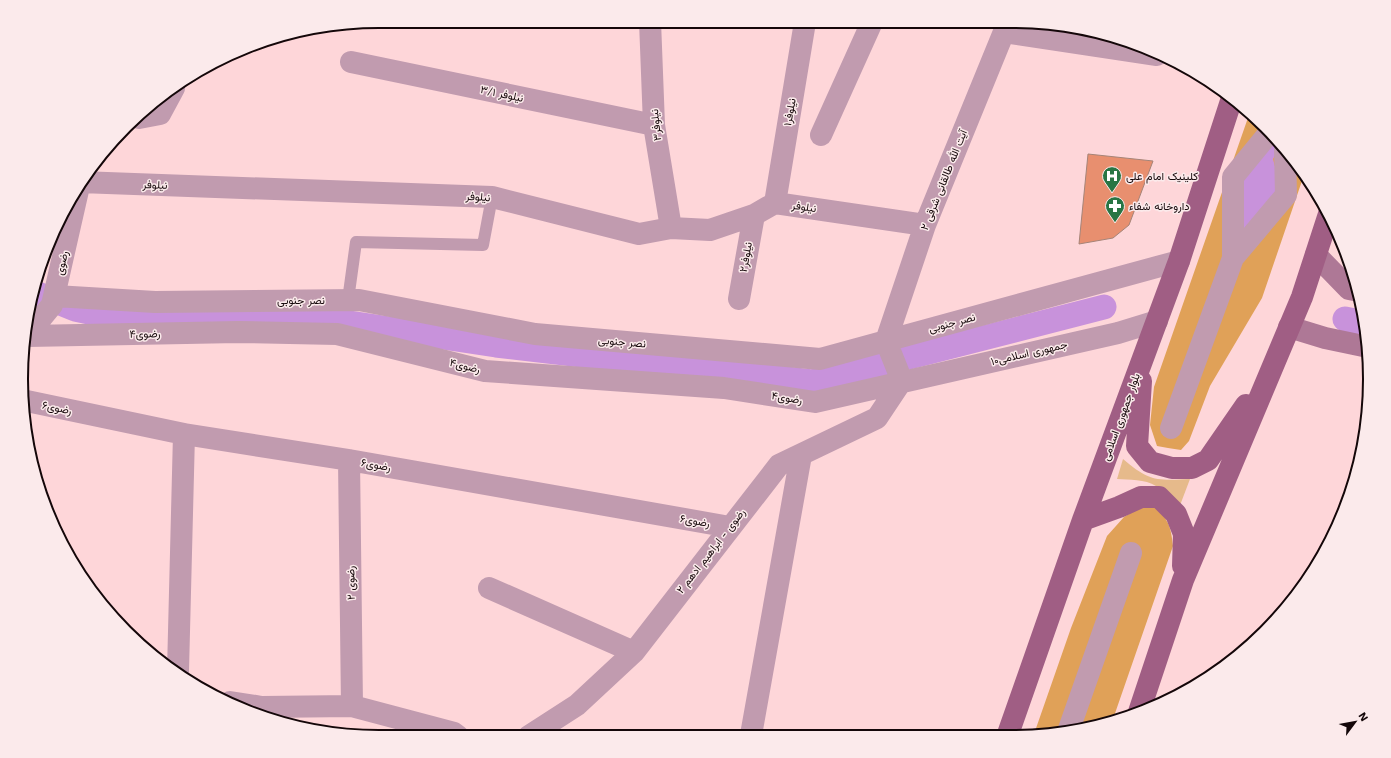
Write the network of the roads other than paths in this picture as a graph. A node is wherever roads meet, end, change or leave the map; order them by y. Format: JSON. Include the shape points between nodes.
{"nodes":[{"id":1,"x":650,"y":28,"type":"edge"},
{"id":2,"x":804,"y":28,"type":"edge"},
{"id":3,"x":869,"y":28,"type":"edge"},
{"id":4,"x":1006,"y":28,"type":"edge"},
{"id":5,"x":1011,"y":28,"type":"edge"},
{"id":6,"x":1136,"y":51,"type":"edge"},
{"id":7,"x":351,"y":62,"type":"dead end"},
{"id":8,"x":168,"y":99,"type":"edge"},
{"id":9,"x":1230,"y":104,"type":"edge"},
{"id":10,"x":146,"y":117,"type":"edge"},
{"id":11,"x":654,"y":125,"type":"junction"},
{"id":12,"x":822,"y":135,"type":"dead end"},
{"id":13,"x":1266,"y":137,"type":"edge"},
{"id":14,"x":1285,"y":159,"type":"edge"},
{"id":15,"x":88,"y":182,"type":"edge"},
{"id":16,"x":492,"y":197,"type":"junction"},
{"id":17,"x":75,"y":203,"type":"edge"},
{"id":18,"x":775,"y":203,"type":"junction"},
{"id":19,"x":754,"y":215,"type":"junction"},
{"id":20,"x":1326,"y":223,"type":"edge"},
{"id":21,"x":925,"y":225,"type":"junction"},
{"id":22,"x":671,"y":228,"type":"junction"},
{"id":23,"x":1316,"y":255,"type":"junction"},
{"id":24,"x":1234,"y":258,"type":"junction"},
{"id":25,"x":1179,"y":261,"type":"junction"},
{"id":26,"x":1351,"y":289,"type":"edge"},
{"id":27,"x":54,"y":296,"type":"junction"},
{"id":28,"x":739,"y":299,"type":"dead end"},
{"id":29,"x":348,"y":300,"type":"junction"},
{"id":30,"x":1157,"y":321,"type":"junction"},
{"id":31,"x":1289,"y":327,"type":"junction"},
{"id":32,"x":32,"y":330,"type":"edge"},
{"id":33,"x":31,"y":336,"type":"edge"},
{"id":34,"x":886,"y":341,"type":"junction"},
{"id":35,"x":1361,"y":346,"type":"edge"},
{"id":36,"x":1143,"y":356,"type":"junction"},
{"id":37,"x":1270,"y":373,"type":"junction"},
{"id":38,"x":900,"y":377,"type":"junction"},
{"id":39,"x":29,"y":401,"type":"edge"},
{"id":40,"x":1171,"y":428,"type":"dead end"},
{"id":41,"x":184,"y":434,"type":"junction"},
{"id":42,"x":801,"y":455,"type":"junction"},
{"id":43,"x":349,"y":460,"type":"junction"},
{"id":44,"x":1083,"y":520,"type":"junction"},
{"id":45,"x":730,"y":527,"type":"junction"},
{"id":46,"x":1131,"y":553,"type":"dead end"},
{"id":47,"x":1183,"y":580,"type":"junction"},
{"id":48,"x":489,"y":588,"type":"dead end"},
{"id":49,"x":634,"y":652,"type":"junction"},
{"id":50,"x":178,"y":667,"type":"edge"},
{"id":51,"x":1142,"y":704,"type":"edge"},
{"id":52,"x":352,"y":706,"type":"junction"},
{"id":53,"x":254,"y":707,"type":"edge"},
{"id":54,"x":1071,"y":725,"type":"edge"},
{"id":55,"x":443,"y":730,"type":"edge"},
{"id":56,"x":538,"y":730,"type":"edge"},
{"id":57,"x":752,"y":730,"type":"edge"},
{"id":58,"x":1009,"y":730,"type":"edge"}],
"edges":[{"from":1,"to":11,"type":"street","name":"نیلوفر۳"},
{"from":2,"to":18,"type":"street","name":"نیلوفر۱"},
{"from":3,"to":12,"type":"street"},
{"from":4,"to":21,"type":"street","name":"آیت الله طالقانی شرقی ۲"},
{"from":5,"to":6,"type":"street"},
{"from":7,"to":11,"type":"street","name":"نیلوفر ۳/۱"},
{"from":8,"to":10,"type":"street","via":[[160,114]]},
{"from":9,"to":25,"type":"main road","name":"بلوار جمهوری اسلامی"},
{"from":11,"to":22,"type":"street","name":"نیلوفر۳"},
{"from":13,"to":24,"type":"street","via":[[1232,178]]},
{"from":14,"to":24,"type":"street","via":[[1286,195]]},
{"from":15,"to":16,"type":"street","name":"نیلوفر"},
{"from":16,"to":22,"type":"street","name":"نیلوفر","via":[[639,234]]},
{"from":16,"to":29,"type":"lane","via":[[483,244],[356,242]]},
{"from":17,"to":27,"type":"street","name":"رضوی"},
{"from":18,"to":19,"type":"street","name":"نیلوفر"},
{"from":18,"to":21,"type":"street","name":"نیلوفر"},
{"from":19,"to":22,"type":"street","name":"نیلوفر","via":[[710,230]]},
{"from":19,"to":28,"type":"street","name":"نیلوفر۲"},
{"from":20,"to":23,"type":"main road"},
{"from":21,"to":34,"type":"street","name":"آیت الله طالقانی شرقی ۲"},
{"from":23,"to":26,"type":"street"},
{"from":23,"to":31,"type":"main road"},
{"from":24,"to":40,"type":"street"},
{"from":25,"to":30,"type":"main road","name":"بلوار جمهوری اسلامی"},
{"from":25,"to":34,"type":"street","name":"نصر جنوبی"},
{"from":27,"to":29,"type":"street","name":"نصر جنوبی","via":[[155,302]]},
{"from":27,"to":32,"type":"street","name":"رضوی","via":[[52,305]]},
{"from":29,"to":34,"type":"street","name":"نصر جنوبی","via":[[534,334],[820,359]]},
{"from":30,"to":36,"type":"main road","name":"بلوار جمهوری اسلامی"},
{"from":30,"to":38,"type":"street","name":"جمهوری اسلامی۱۰","via":[[1118,333]]},
{"from":31,"to":35,"type":"street"},
{"from":31,"to":37,"type":"main road"},
{"from":33,"to":38,"type":"street","name":"رضوی۴","via":[[238,332],[337,334],[485,371],[724,388],[815,402]]},
{"from":34,"to":38,"type":"street"},
{"from":36,"to":37,"type":"main road","via":[[1137,446],[1150,462],[1172,468],[1192,468],[1208,460]]},
{"from":36,"to":44,"type":"main road","name":"بلوار جمهوری اسلامی"},
{"from":37,"to":47,"type":"main road"},
{"from":38,"to":42,"type":"street","name":"رضوی - ابراهیم ادهم ۲","via":[[877,418]]},
{"from":39,"to":41,"type":"street","name":"رضوی۶"},
{"from":41,"to":43,"type":"street","name":"رضوی۶"},
{"from":41,"to":50,"type":"street"},
{"from":42,"to":45,"type":"street","name":"رضوی - ابراهیم ادهم ۲","via":[[779,465]]},
{"from":42,"to":57,"type":"street"},
{"from":43,"to":45,"type":"street","name":"رضوی۶"},
{"from":43,"to":52,"type":"street","name":"رضوی ۲"},
{"from":44,"to":47,"type":"main road","via":[[1141,497],[1159,497],[1176,514],[1184,534]]},
{"from":44,"to":58,"type":"main road","name":"بلوار جمهوری اسلامی"},
{"from":45,"to":49,"type":"street","name":"رضوی - ابراهیم ادهم ۲"},
{"from":46,"to":54,"type":"street"},
{"from":47,"to":51,"type":"main road"},
{"from":48,"to":49,"type":"street"},
{"from":49,"to":56,"type":"street","name":"رضوی - ابراهیم ادهم ۲","via":[[577,705]]},
{"from":52,"to":53,"type":"street"},
{"from":52,"to":55,"type":"street"}]}
